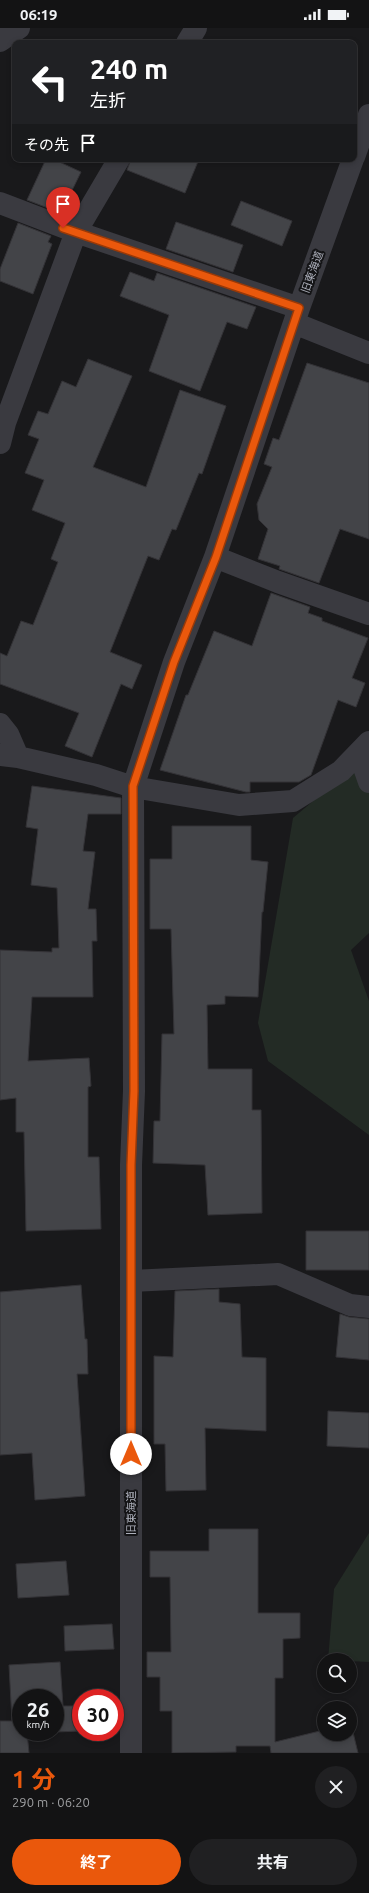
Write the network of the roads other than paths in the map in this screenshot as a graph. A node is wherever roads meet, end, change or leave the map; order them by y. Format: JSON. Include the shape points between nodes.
{"nodes":[{"id":1,"x":19,"y":28,"type":"edge"},
{"id":2,"x":196,"y":28,"type":"edge"},
{"id":3,"x":190,"y":40,"type":"edge"},
{"id":4,"x":0,"y":41,"type":"edge"},
{"id":5,"x":367,"y":128,"type":"edge"},
{"id":6,"x":357,"y":151,"type":"edge"},
{"id":7,"x":117,"y":162,"type":"edge"},
{"id":8,"x":353,"y":162,"type":"edge"},
{"id":9,"x":0,"y":203,"type":"edge"},
{"id":10,"x":76,"y":232,"type":"junction"},
{"id":11,"x":297,"y":315,"type":"junction"},
{"id":12,"x":369,"y":353,"type":"edge"},
{"id":13,"x":0,"y":443,"type":"edge"},
{"id":14,"x":216,"y":557,"type":"junction"},
{"id":15,"x":369,"y":614,"type":"edge"},
{"id":16,"x":0,"y":724,"type":"edge"},
{"id":17,"x":364,"y":747,"type":"edge"},
{"id":18,"x":9,"y":756,"type":"edge"},
{"id":19,"x":369,"y":782,"type":"edge"},
{"id":20,"x":133,"y":786,"type":"junction"},
{"id":21,"x":131,"y":1281,"type":"junction"},
{"id":22,"x":369,"y":1307,"type":"edge"},
{"id":23,"x":131,"y":1753,"type":"edge"}],
"edges":[{"from":1,"to":4,"type":"street"},
{"from":2,"to":3,"type":"street"},
{"from":5,"to":6,"type":"street","name":"旧東海道"},
{"from":7,"to":10,"type":"street"},
{"from":8,"to":11,"type":"street","name":"旧東海道"},
{"from":9,"to":10,"type":"street"},
{"from":10,"to":11,"type":"street"},
{"from":10,"to":13,"type":"street","via":[[5,423]]},
{"from":11,"to":12,"type":"street"},
{"from":11,"to":14,"type":"street","name":"旧東海道"},
{"from":14,"to":15,"type":"street"},
{"from":14,"to":20,"type":"street","name":"旧東海道","via":[[174,662]]},
{"from":16,"to":18,"type":"street","via":[[8,734]]},
{"from":17,"to":19,"type":"street"},
{"from":17,"to":20,"type":"street","via":[[341,771],[293,800],[239,805]]},
{"from":18,"to":20,"type":"street"},
{"from":20,"to":21,"type":"street","name":"旧東海道","via":[[134,1091]]},
{"from":21,"to":22,"type":"street","via":[[278,1274],[350,1304]]},
{"from":21,"to":23,"type":"street","name":"旧東海道"}]}
